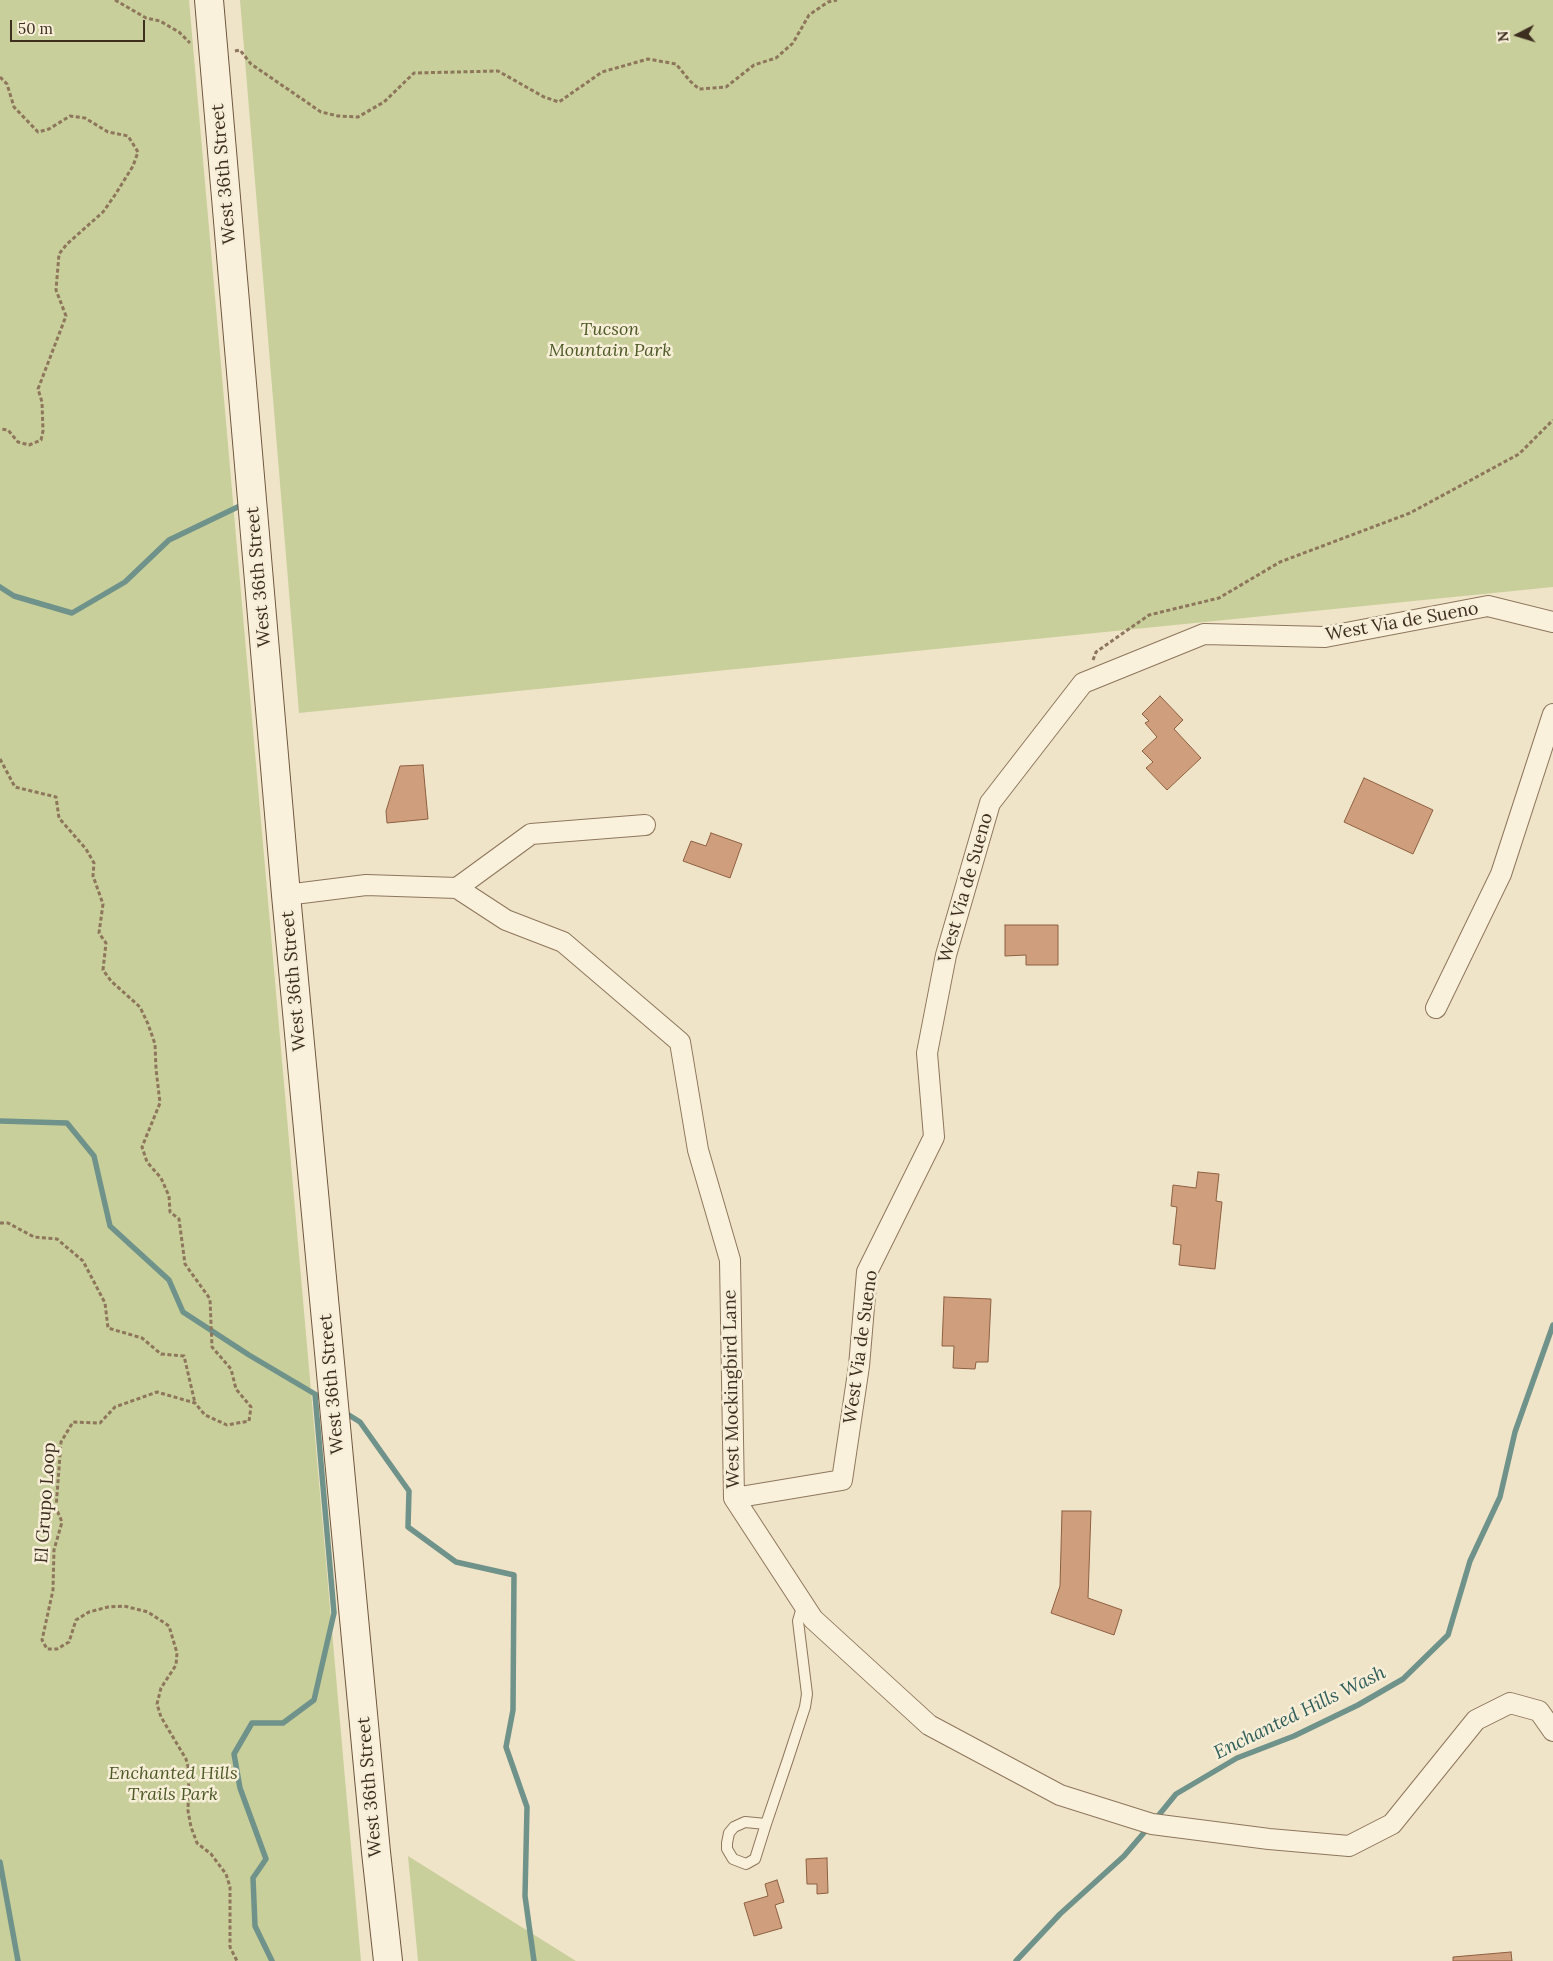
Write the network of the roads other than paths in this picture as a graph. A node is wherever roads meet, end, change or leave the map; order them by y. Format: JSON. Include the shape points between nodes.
{"nodes":[{"id":1,"x":209,"y":0,"type":"edge"},
{"id":2,"x":1553,"y":622,"type":"edge"},
{"id":3,"x":1553,"y":714,"type":"edge"},
{"id":4,"x":645,"y":825,"type":"dead end"},
{"id":5,"x":457,"y":888,"type":"junction"},
{"id":6,"x":286,"y":895,"type":"junction"},
{"id":7,"x":1436,"y":1008,"type":"dead end"},
{"id":8,"x":734,"y":1498,"type":"junction"},
{"id":9,"x":803,"y":1604,"type":"junction"},
{"id":10,"x":1553,"y":1731,"type":"edge"},
{"id":11,"x":766,"y":1824,"type":"junction"},
{"id":12,"x":388,"y":1961,"type":"edge"}],
"edges":[{"from":1,"to":6,"type":"street","name":"West 36th Street"},
{"from":2,"to":8,"type":"street","name":"West Via de Sueno","via":[[1488,606],[1324,637],[1204,634],[1083,683],[990,804],[946,955],[927,1053],[934,1137],[867,1272],[859,1366],[842,1480]]},
{"from":3,"to":7,"type":"street","via":[[1501,874]]},
{"from":4,"to":5,"type":"street","via":[[531,834]]},
{"from":5,"to":6,"type":"street","via":[[366,885]]},
{"from":5,"to":8,"type":"street","name":"West Mockingbird Lane","via":[[506,920],[563,942],[680,1042],[698,1150],[730,1260]]},
{"from":6,"to":12,"type":"street","name":"West 36th Street"},
{"from":8,"to":9,"type":"street","name":"West Mockingbird Lane"},
{"from":9,"to":10,"type":"street","name":"West Mockingbird Lane","via":[[813,1620],[929,1725],[1060,1795],[1152,1824],[1349,1846],[1392,1824],[1476,1720],[1510,1703],[1539,1711]]},
{"from":9,"to":11,"type":"lane","via":[[798,1622],[807,1694],[805,1707]]},
{"from":11,"to":11,"type":"lane","via":[[753,1861],[742,1863],[733,1858],[727,1849],[727,1837],[734,1828],[745,1822]]}]}
